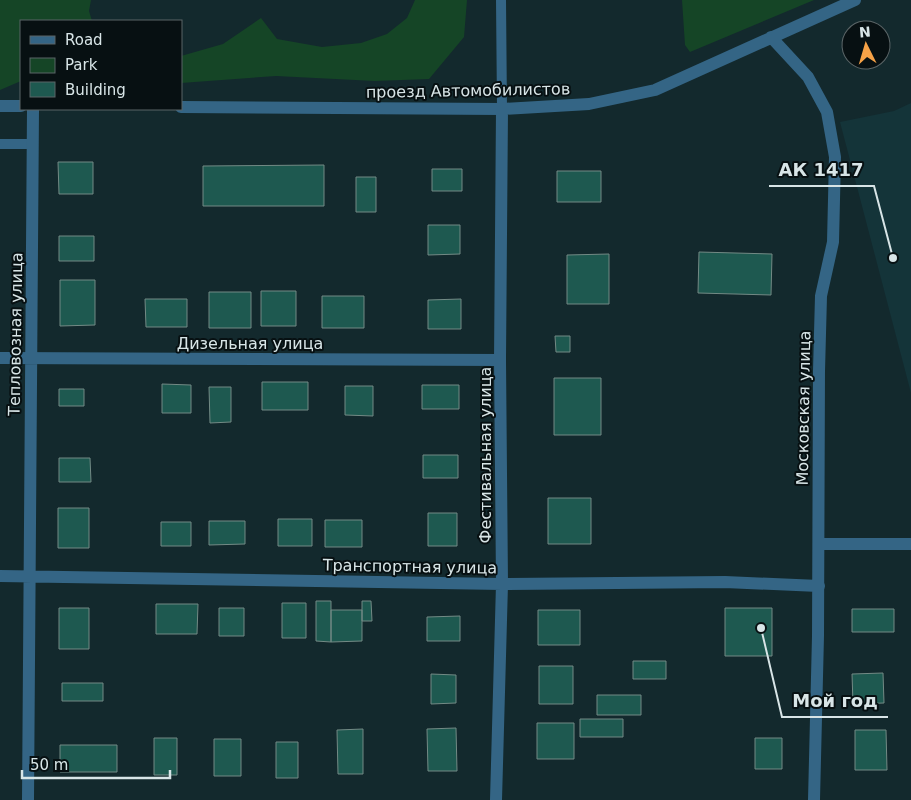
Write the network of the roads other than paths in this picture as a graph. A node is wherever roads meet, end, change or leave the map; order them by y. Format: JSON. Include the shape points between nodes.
{"nodes":[{"id":1,"x":501,"y":0,"type":"edge"},
{"id":2,"x":855,"y":0,"type":"edge"},
{"id":3,"x":772,"y":37,"type":"junction"},
{"id":4,"x":0,"y":106,"type":"edge"},
{"id":5,"x":20,"y":106,"type":"edge"},
{"id":6,"x":182,"y":107,"type":"edge"},
{"id":7,"x":502,"y":109,"type":"junction"},
{"id":8,"x":33,"y":110,"type":"edge"},
{"id":9,"x":0,"y":144,"type":"edge"},
{"id":10,"x":32,"y":144,"type":"junction"},
{"id":11,"x":0,"y":358,"type":"edge"},
{"id":12,"x":31,"y":358,"type":"junction"},
{"id":13,"x":500,"y":360,"type":"junction"},
{"id":14,"x":819,"y":544,"type":"junction"},
{"id":15,"x":911,"y":544,"type":"edge"},
{"id":16,"x":29,"y":575,"type":"junction"},
{"id":17,"x":0,"y":576,"type":"edge"},
{"id":18,"x":502,"y":584,"type":"junction"},
{"id":19,"x":818,"y":586,"type":"junction"},
{"id":20,"x":28,"y":800,"type":"edge"},
{"id":21,"x":496,"y":800,"type":"edge"},
{"id":22,"x":814,"y":800,"type":"edge"}],
"edges":[{"from":1,"to":7,"type":"lane"},
{"from":2,"to":3,"type":"street","name":"проезд Автомобилистов"},
{"from":3,"to":7,"type":"street","name":"проезд Автомобилистов","via":[[654,90],[589,104]]},
{"from":3,"to":14,"type":"street","name":"Московская улица","via":[[808,77],[827,112],[835,157],[833,242],[821,296]]},
{"from":4,"to":5,"type":"street"},
{"from":6,"to":7,"type":"street","name":"проезд Автомобилистов"},
{"from":7,"to":13,"type":"street","name":"Фестивальная улица"},
{"from":8,"to":10,"type":"street","name":"Тепловозная улица"},
{"from":9,"to":10,"type":"lane"},
{"from":10,"to":12,"type":"street","name":"Тепловозная улица"},
{"from":11,"to":12,"type":"street","name":"Дизельная улица"},
{"from":12,"to":13,"type":"street","name":"Дизельная улица"},
{"from":12,"to":16,"type":"street","name":"Тепловозная улица"},
{"from":13,"to":18,"type":"street","name":"Фестивальная улица"},
{"from":14,"to":15,"type":"street"},
{"from":14,"to":19,"type":"street","name":"Московская улица"},
{"from":16,"to":17,"type":"street","name":"Транспортная улица"},
{"from":16,"to":18,"type":"street","name":"Транспортная улица"},
{"from":16,"to":20,"type":"street","name":"Тепловозная улица"},
{"from":18,"to":19,"type":"street","name":"Транспортная улица","via":[[725,582]]},
{"from":18,"to":21,"type":"street","name":"Фестивальная улица"},
{"from":19,"to":22,"type":"street","name":"Московская улица"}]}
